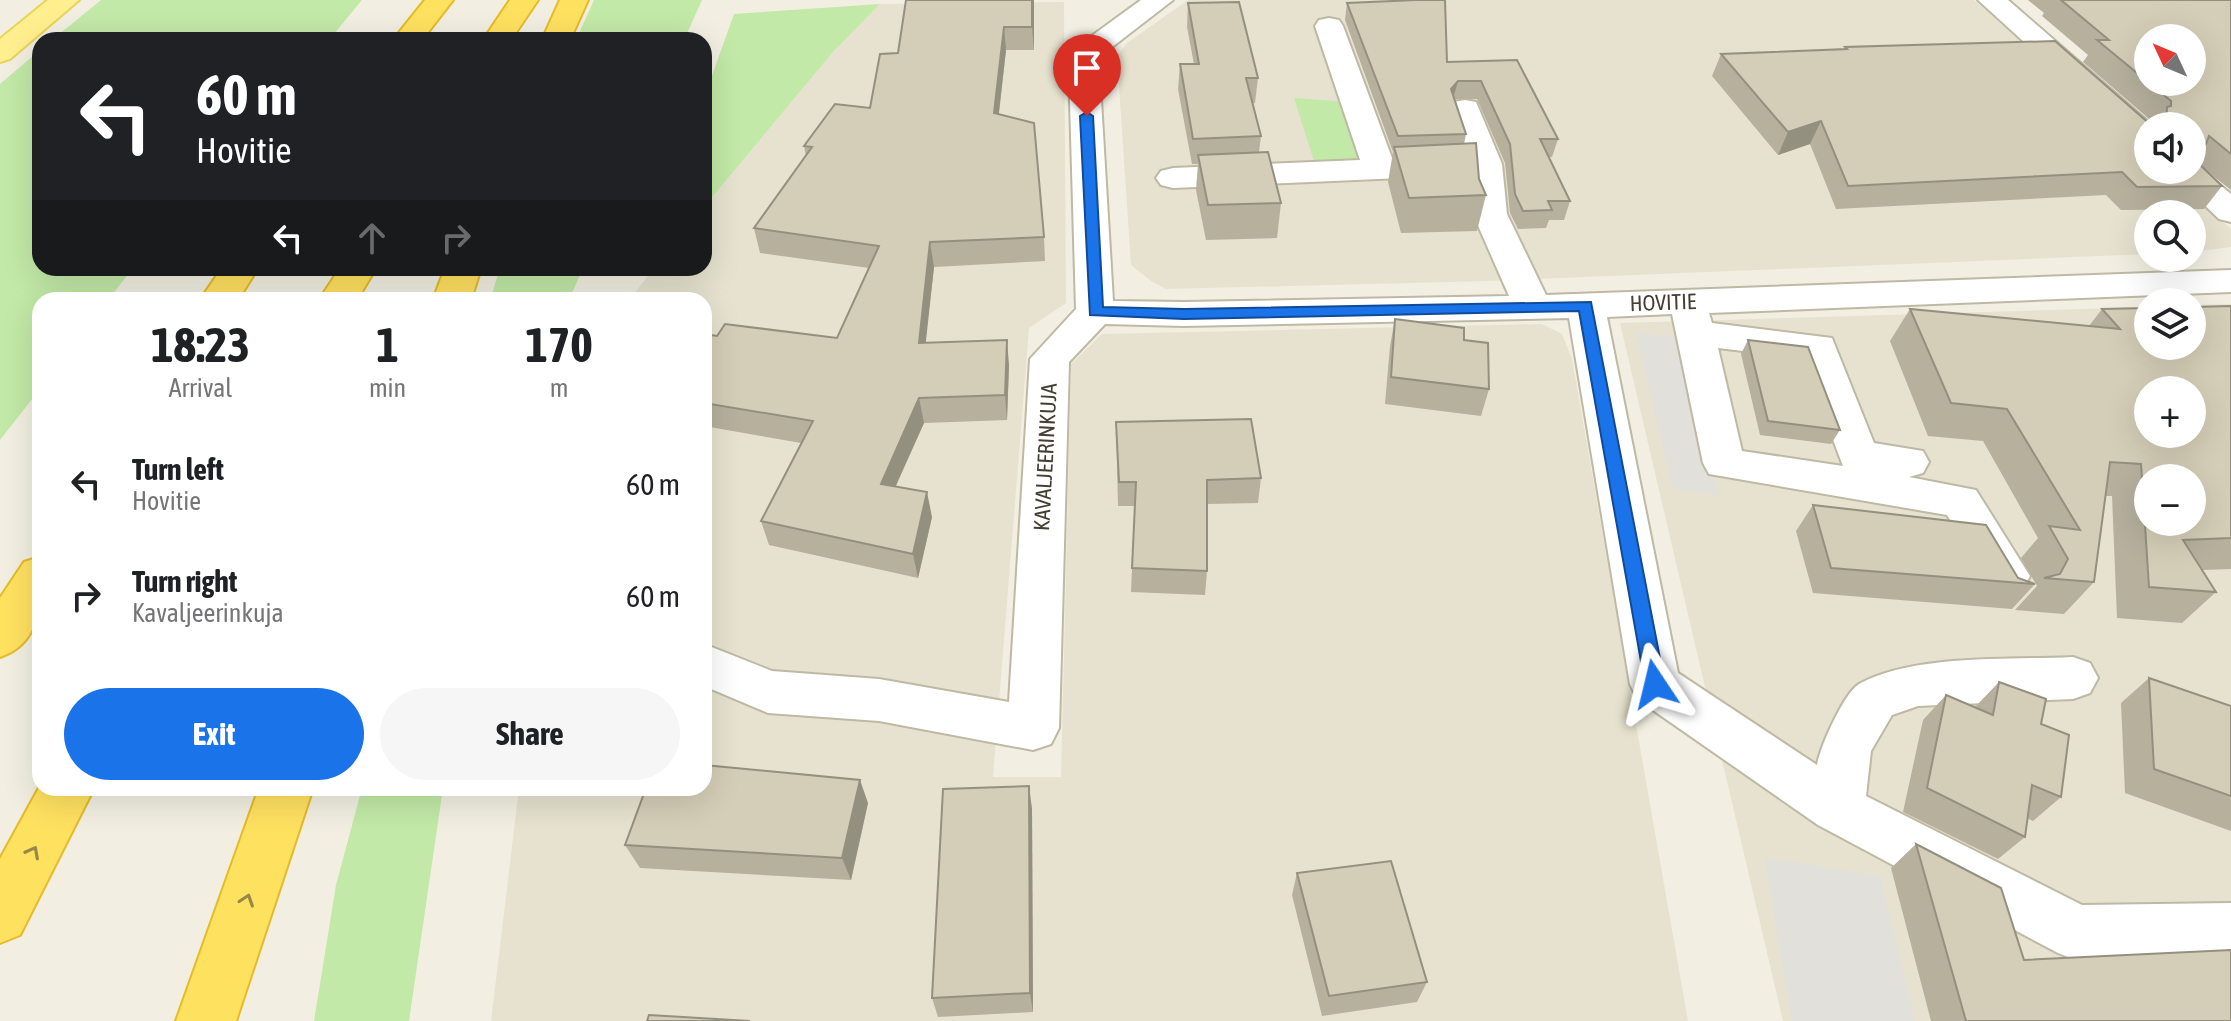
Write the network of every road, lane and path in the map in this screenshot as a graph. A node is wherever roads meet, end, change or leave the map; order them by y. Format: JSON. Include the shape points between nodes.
{"nodes":[{"id":1,"x":65,"y":0,"type":"edge"},
{"id":2,"x":439,"y":0,"type":"edge"},
{"id":3,"x":524,"y":0,"type":"edge"},
{"id":4,"x":574,"y":0,"type":"edge"},
{"id":5,"x":1159,"y":0,"type":"edge"},
{"id":6,"x":1992,"y":0,"type":"edge"},
{"id":7,"x":1329,"y":26,"type":"dead end"},
{"id":8,"x":413,"y":32,"type":"edge"},
{"id":9,"x":502,"y":32,"type":"edge"},
{"id":10,"x":560,"y":32,"type":"edge"},
{"id":11,"x":0,"y":53,"type":"edge"},
{"id":12,"x":2119,"y":93,"type":"junction"},
{"id":13,"x":2156,"y":107,"type":"edge"},
{"id":14,"x":1465,"y":109,"type":"dead end"},
{"id":15,"x":2134,"y":116,"type":"edge"},
{"id":16,"x":1486,"y":164,"type":"junction"},
{"id":17,"x":1379,"y":168,"type":"junction"},
{"id":18,"x":1173,"y":178,"type":"dead end"},
{"id":19,"x":2200,"y":184,"type":"edge"},
{"id":20,"x":2231,"y":212,"type":"edge"},
{"id":21,"x":2231,"y":281,"type":"edge"},
{"id":22,"x":1586,"y":306,"type":"junction"},
{"id":23,"x":1533,"y":307,"type":"junction"},
{"id":24,"x":1095,"y":312,"type":"junction"},
{"id":25,"x":1692,"y":317,"type":"junction"},
{"id":26,"x":1908,"y":462,"type":"dead end"},
{"id":27,"x":32,"y":587,"type":"edge"},
{"id":28,"x":2014,"y":589,"type":"edge"},
{"id":29,"x":0,"y":637,"type":"edge"},
{"id":30,"x":712,"y":668,"type":"edge"},
{"id":31,"x":2073,"y":678,"type":"dead end"},
{"id":32,"x":63,"y":796,"type":"edge"},
{"id":33,"x":283,"y":796,"type":"edge"},
{"id":34,"x":1837,"y":808,"type":"junction"},
{"id":35,"x":0,"y":915,"type":"edge"},
{"id":36,"x":2231,"y":931,"type":"edge"},
{"id":37,"x":215,"y":1005,"type":"edge"}],
"edges":[{"from":1,"to":11,"type":"main road"},
{"from":2,"to":8,"type":"highway"},
{"from":3,"to":9,"type":"highway"},
{"from":4,"to":10,"type":"highway"},
{"from":5,"to":24,"type":"street","via":[[1096,46],[1084,66]]},
{"from":6,"to":12,"type":"street","via":[[2083,80]]},
{"from":7,"to":17,"type":"street"},
{"from":12,"to":13,"type":"street"},
{"from":12,"to":15,"type":"street"},
{"from":14,"to":16,"type":"street"},
{"from":16,"to":17,"type":"street"},
{"from":16,"to":23,"type":"street","via":[[1490,214]]},
{"from":17,"to":18,"type":"street"},
{"from":19,"to":20,"type":"street"},
{"from":21,"to":25,"type":"street","name":"HOVITIE"},
{"from":22,"to":23,"type":"street","name":"HOVITIE"},
{"from":22,"to":25,"type":"street","name":"HOVITIE"},
{"from":22,"to":34,"type":"street","via":[[1655,684]]},
{"from":23,"to":24,"type":"street","name":"HOVITIE"},
{"from":24,"to":30,"type":"street","name":"KAVALJEERINKUJA","via":[[1050,359],[1033,728],[879,700],[768,692]]},
{"from":25,"to":26,"type":"street","via":[[1818,347],[1858,456]]},
{"from":25,"to":28,"type":"street","via":[[1724,463],[1961,501]]},
{"from":27,"to":29,"type":"highway"},
{"from":31,"to":34,"type":"street","via":[[1918,685],[1874,700],[1846,747]]},
{"from":35,"to":32,"type":"highway","one_way":true},
{"from":37,"to":33,"type":"highway","one_way":true},
{"from":34,"to":36,"type":"street","via":[[2078,933]]}]}
